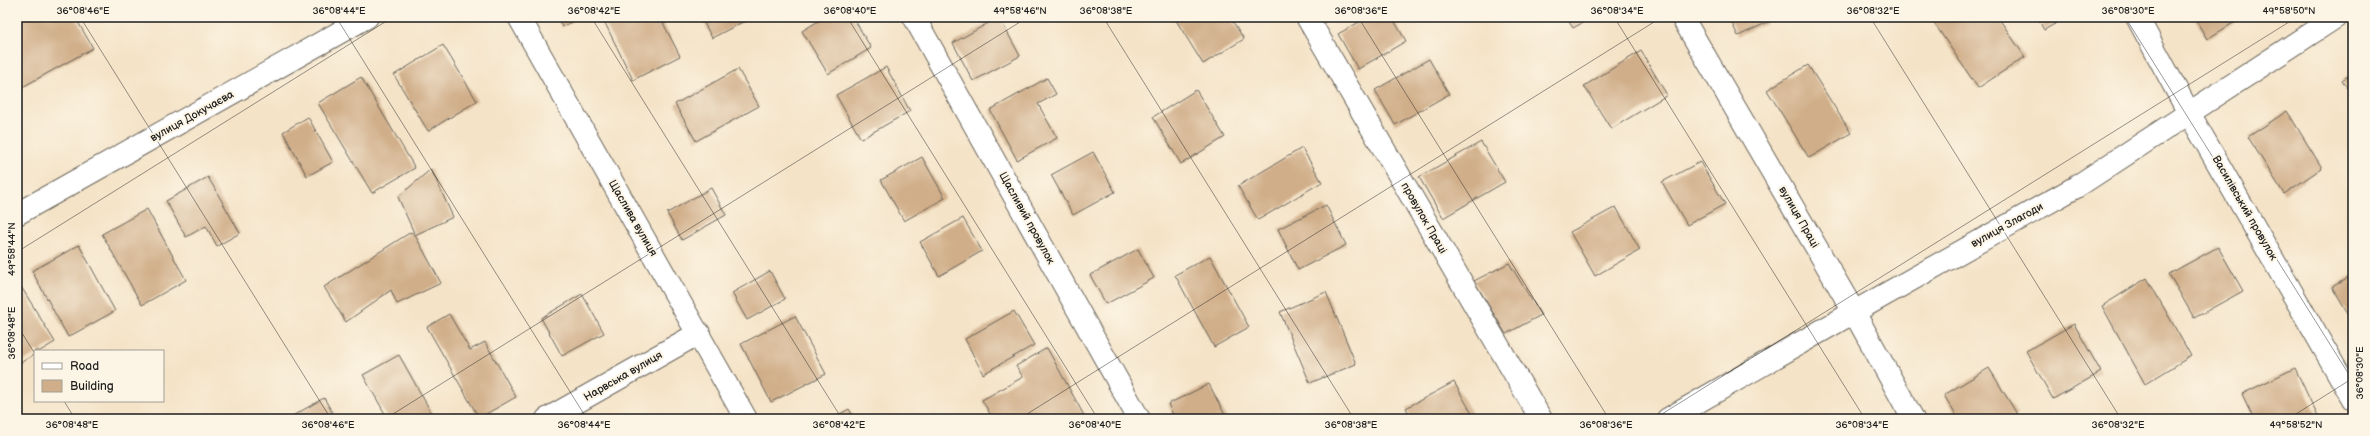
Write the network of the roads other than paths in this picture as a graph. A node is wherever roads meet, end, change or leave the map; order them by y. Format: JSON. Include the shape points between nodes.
{"nodes":[{"id":1,"x":367,"y":17,"type":"edge"},
{"id":2,"x":519,"y":17,"type":"edge"},
{"id":3,"x":914,"y":17,"type":"edge"},
{"id":4,"x":1307,"y":17,"type":"edge"},
{"id":5,"x":1682,"y":17,"type":"edge"},
{"id":6,"x":2137,"y":17,"type":"edge"},
{"id":7,"x":2336,"y":17,"type":"edge"},
{"id":8,"x":2189,"y":113,"type":"junction"},
{"id":9,"x":17,"y":214,"type":"edge"},
{"id":10,"x":1854,"y":312,"type":"junction"},
{"id":11,"x":699,"y":333,"type":"junction"},
{"id":12,"x":2353,"y":399,"type":"edge"},
{"id":13,"x":547,"y":419,"type":"edge"},
{"id":14,"x":746,"y":419,"type":"edge"},
{"id":15,"x":1139,"y":419,"type":"edge"},
{"id":16,"x":1541,"y":419,"type":"edge"},
{"id":17,"x":1668,"y":419,"type":"edge"},
{"id":18,"x":1913,"y":419,"type":"edge"}],
"edges":[{"from":1,"to":9,"type":"street","name":"вулиця Докучаєва"},
{"from":2,"to":11,"type":"street","name":"Щаслива вулиця"},
{"from":3,"to":15,"type":"street","name":"Щасливий провулок"},
{"from":4,"to":16,"type":"street","name":"провулок Праці"},
{"from":5,"to":10,"type":"street","name":"вулиця Праці"},
{"from":6,"to":8,"type":"street","name":"Василівський провулок"},
{"from":7,"to":8,"type":"street","name":"вулиця Злагоди"},
{"from":8,"to":10,"type":"street","name":"вулиця Злагоди","via":[[2076,187]]},
{"from":8,"to":12,"type":"street","name":"Василівський провулок"},
{"from":10,"to":17,"type":"street","name":"вулиця Злагоди"},
{"from":10,"to":18,"type":"street","name":"вулиця Праці"},
{"from":11,"to":13,"type":"street","name":"Нарвська вулиця"},
{"from":11,"to":14,"type":"street","name":"Щаслива вулиця"}]}
